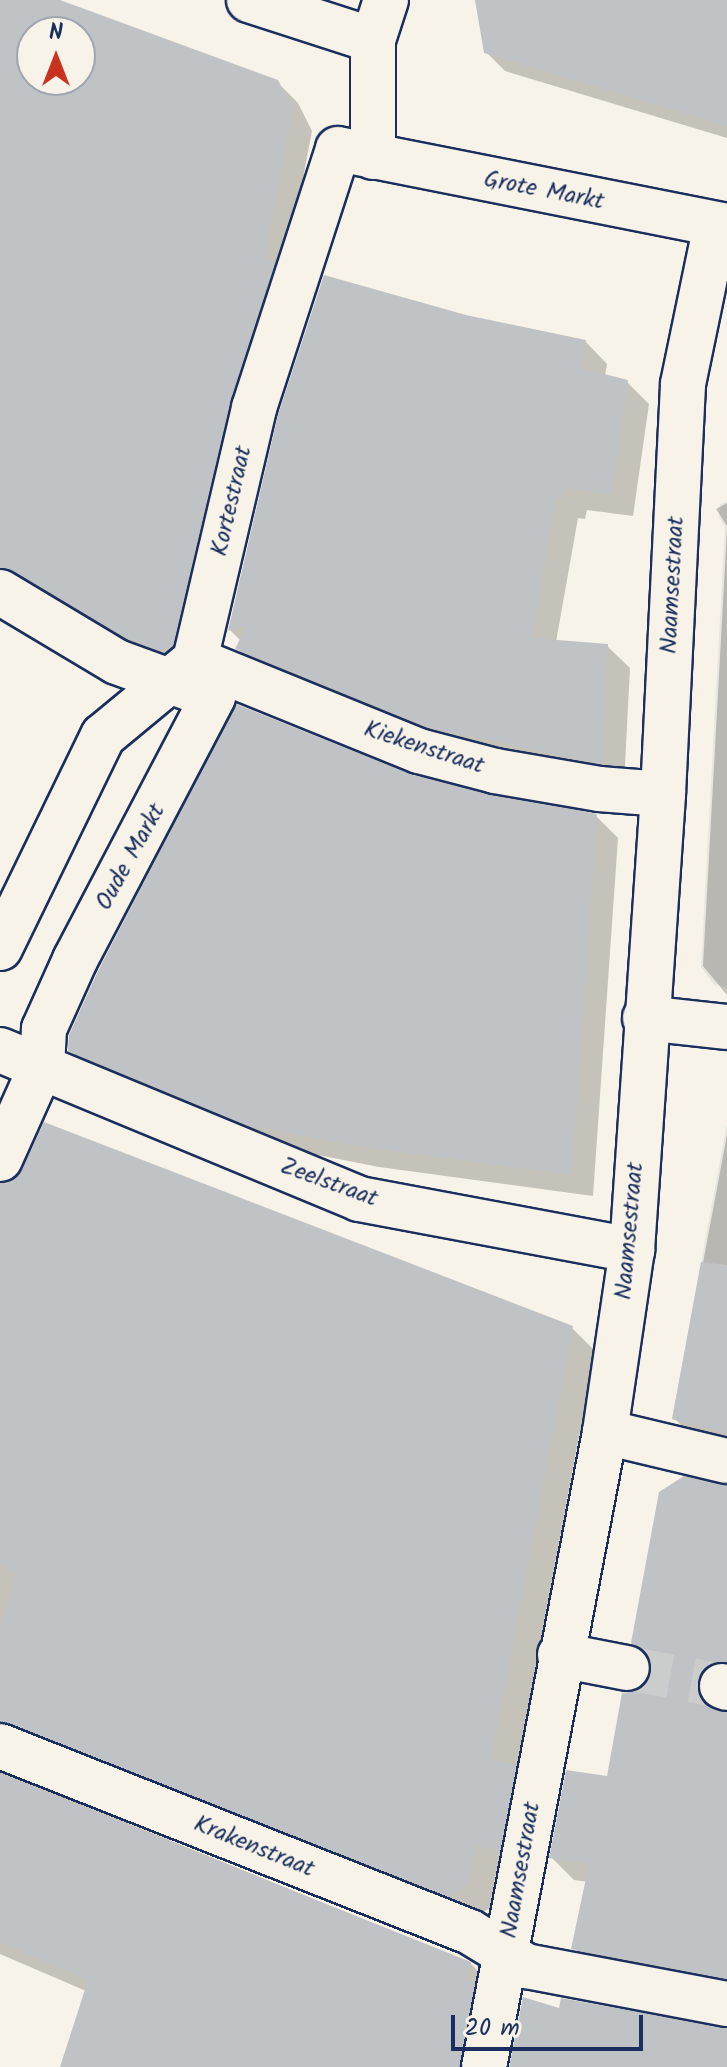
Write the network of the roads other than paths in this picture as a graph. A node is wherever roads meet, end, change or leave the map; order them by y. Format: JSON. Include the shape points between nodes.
{"nodes":[{"id":1,"x":249,"y":0,"type":"edge"},
{"id":2,"x":380,"y":20,"type":"edge"},
{"id":3,"x":373,"y":157,"type":"junction"},
{"id":4,"x":721,"y":226,"type":"edge"},
{"id":5,"x":283,"y":313,"type":"joint"},
{"id":6,"x":683,"y":384,"type":"joint"},
{"id":7,"x":0,"y":592,"type":"edge"},
{"id":8,"x":182,"y":669,"type":"junction"},
{"id":9,"x":663,"y":794,"type":"junction"},
{"id":10,"x":0,"y":948,"type":"edge"},
{"id":11,"x":645,"y":1018,"type":"junction"},
{"id":12,"x":727,"y":1027,"type":"edge"},
{"id":13,"x":0,"y":1050,"type":"edge"},
{"id":14,"x":42,"y":1065,"type":"junction"},
{"id":15,"x":0,"y":1159,"type":"edge"},
{"id":16,"x":632,"y":1250,"type":"junction"},
{"id":17,"x":606,"y":1421,"type":"junction"},
{"id":18,"x":727,"y":1461,"type":"edge"},
{"id":19,"x":560,"y":1655,"type":"junction"},
{"id":20,"x":627,"y":1668,"type":"tunnel mouth"},
{"id":21,"x":0,"y":1746,"type":"edge"},
{"id":22,"x":506,"y":1952,"type":"junction"},
{"id":23,"x":727,"y":2004,"type":"edge"},
{"id":24,"x":484,"y":2067,"type":"edge"}],
"edges":[{"from":1,"to":2,"type":"street"},
{"from":2,"to":3,"type":"street"},
{"from":3,"to":4,"type":"street","name":"Grote Markt"},
{"from":3,"to":5,"type":"street","name":"Grote Markt","via":[[338,149]]},
{"from":4,"to":6,"type":"street","name":"Grote Markt"},
{"from":5,"to":8,"type":"street","name":"Kortestraat"},
{"from":6,"to":9,"type":"street","name":"Naamsestraat"},
{"from":7,"to":8,"type":"street","name":"Oude Markt","via":[[117,662]]},
{"from":8,"to":9,"type":"street","name":"Kiekenstraat","via":[[419,751],[509,774]]},
{"from":8,"to":10,"type":"street","via":[[103,736]]},
{"from":8,"to":14,"type":"street","name":"Oude Markt","via":[[213,697],[75,960],[44,1029]]},
{"from":9,"to":11,"type":"street","name":"Naamsestraat"},
{"from":11,"to":12,"type":"street"},
{"from":11,"to":16,"type":"street","name":"Naamsestraat"},
{"from":13,"to":14,"type":"street"},
{"from":14,"to":15,"type":"street","name":"Oude Markt"},
{"from":14,"to":16,"type":"street","name":"Zeelstraat","via":[[359,1199]]},
{"from":16,"to":17,"type":"street","name":"Naamsestraat"},
{"from":17,"to":18,"type":"street"},
{"from":17,"to":19,"type":"street","name":"Naamsestraat"},
{"from":19,"to":20,"type":"street"},
{"from":19,"to":22,"type":"street","name":"Naamsestraat"},
{"from":21,"to":22,"type":"street","name":"Krakenstraat","via":[[470,1932]]},
{"from":22,"to":23,"type":"street","name":"Krakenstraat","via":[[526,1966],[566,1977]]},
{"from":22,"to":24,"type":"street","name":"Naamsestraat"}]}
